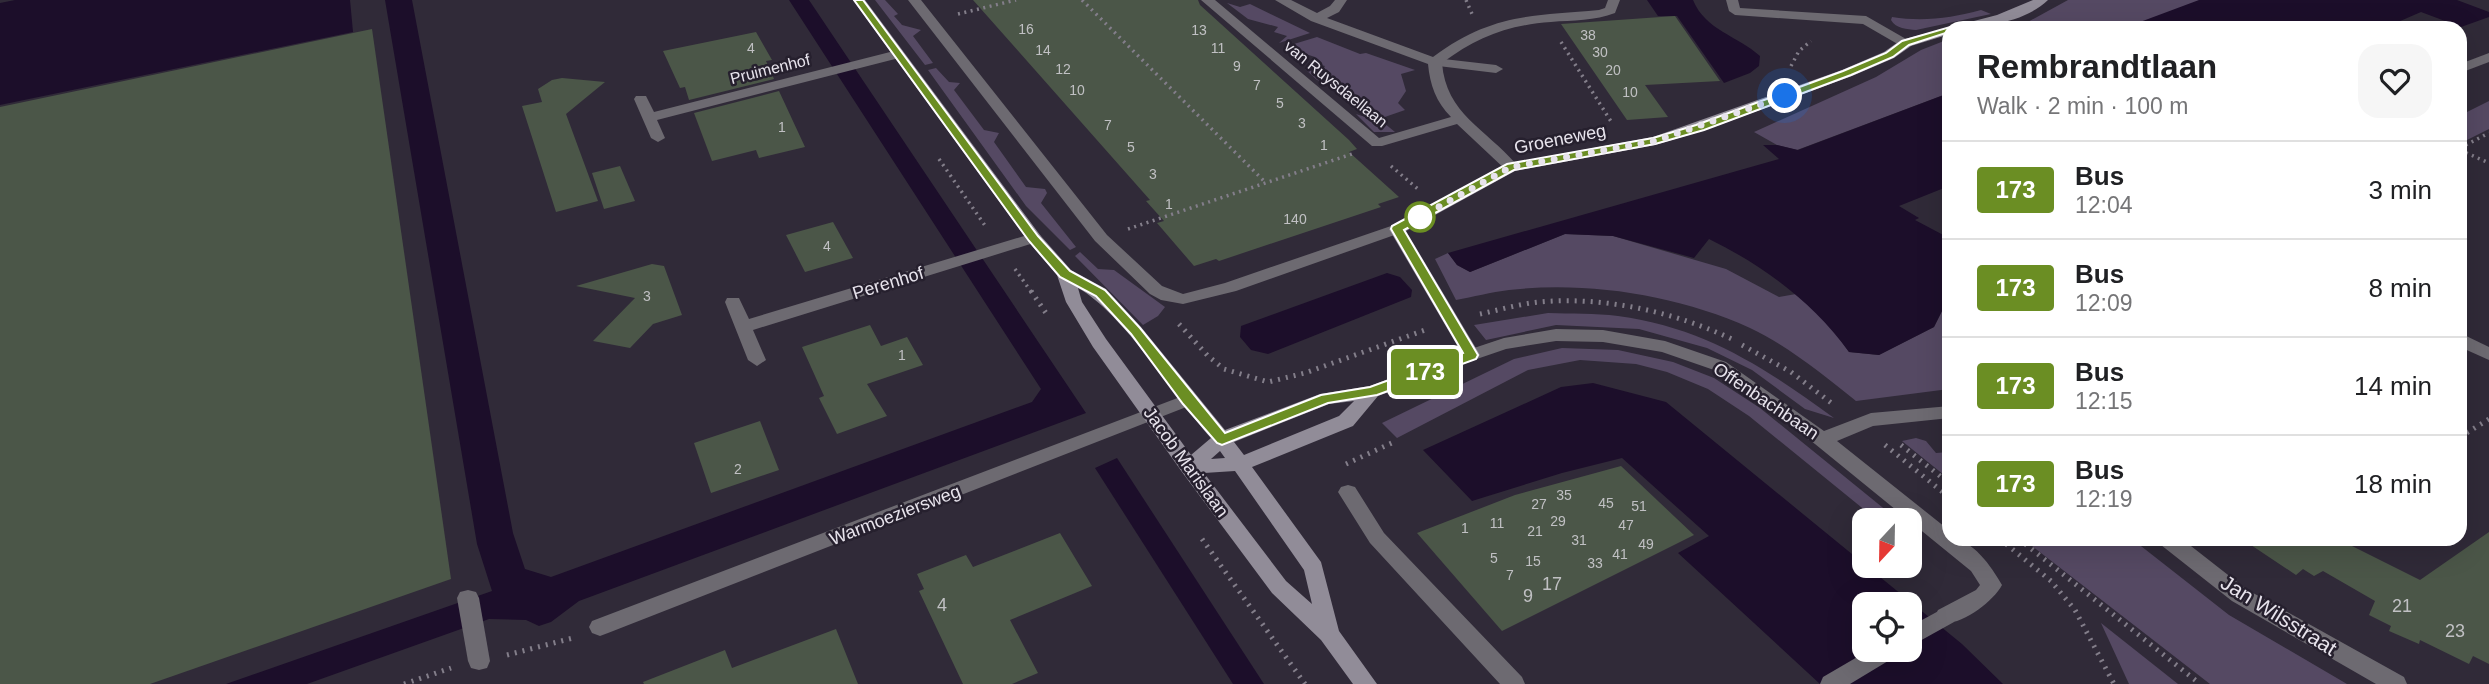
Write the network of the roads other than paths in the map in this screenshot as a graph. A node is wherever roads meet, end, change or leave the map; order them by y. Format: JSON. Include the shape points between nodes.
{"nodes":[{"id":1,"x":859,"y":0,"type":"edge"},
{"id":2,"x":914,"y":0,"type":"edge"},
{"id":3,"x":1207,"y":0,"type":"edge"},
{"id":4,"x":1281,"y":0,"type":"edge"},
{"id":5,"x":1341,"y":0,"type":"edge"},
{"id":6,"x":1614,"y":0,"type":"edge"},
{"id":7,"x":1732,"y":0,"type":"edge"},
{"id":8,"x":2042,"y":0,"type":"edge"},
{"id":9,"x":1316,"y":18,"type":"junction"},
{"id":10,"x":1997,"y":21,"type":"edge"},
{"id":11,"x":1942,"y":32,"type":"edge"},
{"id":12,"x":1906,"y":43,"type":"junction"},
{"id":13,"x":898,"y":54,"type":"junction"},
{"id":14,"x":2489,"y":57,"type":"edge"},
{"id":15,"x":1435,"y":61,"type":"junction"},
{"id":16,"x":2467,"y":66,"type":"edge"},
{"id":17,"x":1496,"y":69,"type":"dead end"},
{"id":18,"x":641,"y":99,"type":"dead end"},
{"id":19,"x":649,"y":118,"type":"junction"},
{"id":20,"x":1459,"y":119,"type":"junction"},
{"id":21,"x":657,"y":138,"type":"dead end"},
{"id":22,"x":1511,"y":167,"type":"junction"},
{"id":23,"x":1397,"y":229,"type":"junction"},
{"id":24,"x":1034,"y":239,"type":"junction"},
{"id":25,"x":1065,"y":274,"type":"junction"},
{"id":26,"x":733,"y":302,"type":"dead end"},
{"id":27,"x":743,"y":327,"type":"junction"},
{"id":28,"x":2467,"y":343,"type":"edge"},
{"id":29,"x":2489,"y":354,"type":"edge"},
{"id":30,"x":1471,"y":355,"type":"junction"},
{"id":31,"x":757,"y":360,"type":"dead end"},
{"id":32,"x":1372,"y":392,"type":"junction"},
{"id":33,"x":1188,"y":400,"type":"junction"},
{"id":34,"x":1942,"y":413,"type":"edge"},
{"id":35,"x":1153,"y":415,"type":"junction"},
{"id":36,"x":1222,"y":439,"type":"junction"},
{"id":37,"x":1822,"y":439,"type":"junction"},
{"id":38,"x":1240,"y":464,"type":"junction"},
{"id":39,"x":1189,"y":467,"type":"junction"},
{"id":40,"x":1348,"y":492,"type":"dead end"},
{"id":41,"x":1942,"y":536,"type":"edge"},
{"id":42,"x":1954,"y":546,"type":"edge"},
{"id":43,"x":2177,"y":546,"type":"edge"},
{"id":44,"x":468,"y":598,"type":"dead end"},
{"id":45,"x":600,"y":627,"type":"dead end"},
{"id":46,"x":1922,"y":631,"type":"edge"},
{"id":47,"x":1329,"y":634,"type":"junction"},
{"id":48,"x":479,"y":661,"type":"dead end"},
{"id":49,"x":1868,"y":662,"type":"edge"},
{"id":50,"x":1366,"y":684,"type":"edge"},
{"id":51,"x":1514,"y":684,"type":"edge"},
{"id":52,"x":1831,"y":684,"type":"edge"},
{"id":53,"x":2396,"y":684,"type":"edge"}],
"edges":[{"from":1,"to":13,"type":"main road","name":"Jacob Marislaan"},
{"from":2,"to":23,"type":"street","name":"Groeneweg","via":[[1101,238],[1156,290],[1182,299],[1230,287]]},
{"from":3,"to":20,"type":"street","name":"van Ruysdaellaan","via":[[1377,143]]},
{"from":4,"to":9,"type":"street"},
{"from":5,"to":9,"type":"street","via":[[1335,9]]},
{"from":6,"to":15,"type":"street","via":[[1611,9],[1601,14],[1510,21],[1480,31]]},
{"from":7,"to":12,"type":"street","via":[[1735,11],[1866,20]]},
{"from":8,"to":10,"type":"main road"},
{"from":9,"to":15,"type":"street"},
{"from":11,"to":12,"type":"main road","name":"Groeneweg"},
{"from":12,"to":22,"type":"main road","name":"Groeneweg","via":[[1847,73],[1700,127],[1655,141]]},
{"from":13,"to":19,"type":"street","name":"Pruimenhof"},
{"from":13,"to":24,"type":"main road","name":"Jacob Marislaan"},
{"from":14,"to":16,"type":"street"},
{"from":15,"to":17,"type":"street"},
{"from":15,"to":20,"type":"street","via":[[1434,80]]},
{"from":18,"to":19,"type":"street"},
{"from":19,"to":21,"type":"street"},
{"from":20,"to":22,"type":"street"},
{"from":22,"to":23,"type":"main road","name":"Groeneweg"},
{"from":23,"to":30,"type":"main road"},
{"from":24,"to":25,"type":"main road","name":"Jacob Marislaan"},
{"from":24,"to":27,"type":"street","name":"Perenhof"},
{"from":25,"to":33,"type":"main road","name":"Jacob Marislaan","via":[[1100,293]]},
{"from":25,"to":35,"type":"main road","name":"Jacob Marislaan","via":[[1074,302],[1099,343]]},
{"from":26,"to":27,"type":"street"},
{"from":27,"to":31,"type":"street"},
{"from":28,"to":29,"type":"street"},
{"from":30,"to":32,"type":"main road","name":"Offenbachbaan"},
{"from":30,"to":37,"type":"street","name":"Offenbachbaan","via":[[1556,335],[1603,335],[1665,347],[1720,366]]},
{"from":32,"to":36,"type":"main road","name":"Offenbachbaan","via":[[1326,398]]},
{"from":32,"to":38,"type":"main road","name":"Offenbachbaan","via":[[1346,421]]},
{"from":33,"to":35,"type":"street","name":"Warmoeziersweg"},
{"from":33,"to":36,"type":"main road","name":"Jacob Marislaan"},
{"from":34,"to":37,"type":"street","via":[[1865,422]]},
{"from":35,"to":39,"type":"main road","name":"Jacob Marislaan"},
{"from":35,"to":45,"type":"street","name":"Warmoeziersweg"},
{"from":36,"to":38,"type":"main road","name":"Jacob Marislaan"},
{"from":36,"to":39,"type":"main road","name":"Offenbachbaan"},
{"from":37,"to":41,"type":"street","name":"Offenbachbaan"},
{"from":38,"to":39,"type":"main road","name":"Offenbachbaan"},
{"from":38,"to":47,"type":"main road","name":"Jacob Marislaan","via":[[1314,568]]},
{"from":39,"to":47,"type":"main road","name":"Jacob Marislaan","via":[[1279,587]]},
{"from":40,"to":51,"type":"street","via":[[1377,538]]},
{"from":42,"to":46,"type":"street","name":"Offenbachbaan","via":[[1978,565],[1991,585],[1983,596]]},
{"from":43,"to":53,"type":"street","name":"Jan Wilsstraat","via":[[2239,595]]},
{"from":44,"to":48,"type":"street"},
{"from":47,"to":50,"type":"main road","name":"Jacob Marislaan"},
{"from":49,"to":52,"type":"street"}]}
